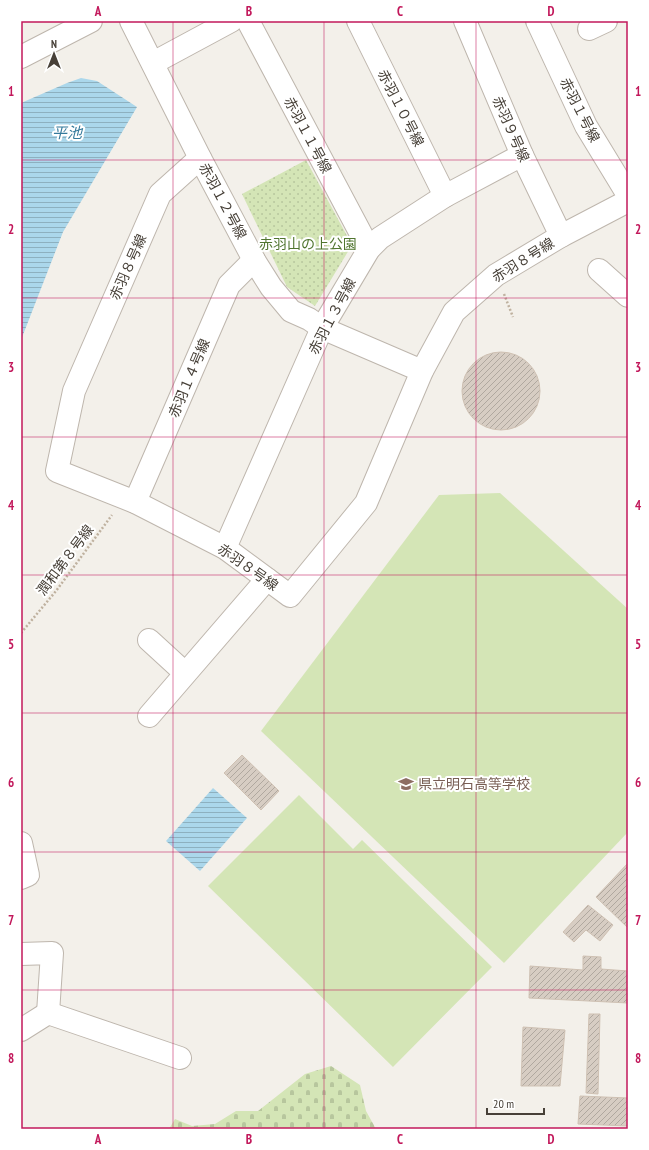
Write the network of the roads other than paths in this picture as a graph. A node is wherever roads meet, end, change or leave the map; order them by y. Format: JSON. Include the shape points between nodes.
{"nodes":[{"id":1,"x":91,"y":21,"type":"edge"},
{"id":2,"x":132,"y":21,"type":"edge"},
{"id":3,"x":231,"y":21,"type":"edge"},
{"id":4,"x":248,"y":21,"type":"edge"},
{"id":5,"x":358,"y":21,"type":"edge"},
{"id":6,"x":465,"y":21,"type":"edge"},
{"id":7,"x":537,"y":21,"type":"edge"},
{"id":8,"x":21,"y":57,"type":"edge"},
{"id":9,"x":153,"y":63,"type":"junction"},
{"id":10,"x":522,"y":155,"type":"junction"},
{"id":11,"x":200,"y":158,"type":"junction"},
{"id":12,"x":628,"y":195,"type":"edge"},
{"id":13,"x":445,"y":196,"type":"junction"},
{"id":14,"x":628,"y":201,"type":"edge"},
{"id":15,"x":561,"y":236,"type":"junction"},
{"id":16,"x":369,"y":249,"type":"junction"},
{"id":17,"x":254,"y":260,"type":"junction"},
{"id":18,"x":599,"y":270,"type":"dead end"},
{"id":19,"x":628,"y":296,"type":"edge"},
{"id":20,"x":322,"y":328,"type":"junction"},
{"id":21,"x":422,"y":371,"type":"junction"},
{"id":22,"x":130,"y":500,"type":"junction"},
{"id":23,"x":225,"y":548,"type":"junction"},
{"id":24,"x":267,"y":579,"type":"junction"},
{"id":25,"x":149,"y":640,"type":"dead end"},
{"id":26,"x":186,"y":673,"type":"junction"},
{"id":27,"x":149,"y":716,"type":"dead end"},
{"id":28,"x":21,"y":843,"type":"edge"},
{"id":29,"x":21,"y":878,"type":"edge"},
{"id":30,"x":21,"y":954,"type":"edge"},
{"id":31,"x":48,"y":1013,"type":"junction"},
{"id":32,"x":21,"y":1030,"type":"edge"},
{"id":33,"x":180,"y":1058,"type":"dead end"}],
"edges":[{"from":1,"to":8,"type":"street"},
{"from":2,"to":9,"type":"street","name":"赤羽１２号線"},
{"from":3,"to":9,"type":"street"},
{"from":4,"to":16,"type":"street","name":"赤羽１１号線"},
{"from":5,"to":13,"type":"street","name":"赤羽１０号線"},
{"from":6,"to":10,"type":"street","name":"赤羽９号線"},
{"from":7,"to":12,"type":"street","name":"赤羽１号線","via":[[586,126]]},
{"from":9,"to":11,"type":"street","name":"赤羽１２号線"},
{"from":10,"to":13,"type":"street","name":"赤羽１３号線"},
{"from":10,"to":15,"type":"street","name":"赤羽９号線"},
{"from":11,"to":17,"type":"street","name":"赤羽１２号線"},
{"from":11,"to":22,"type":"street","name":"赤羽８号線","via":[[160,194],[74,391],[57,471]]},
{"from":13,"to":16,"type":"street","name":"赤羽１３号線","via":[[380,238]]},
{"from":14,"to":15,"type":"street","name":"赤羽８号線"},
{"from":15,"to":21,"type":"street","name":"赤羽８号線","via":[[496,275],[454,312]]},
{"from":16,"to":20,"type":"street","name":"赤羽１３号線"},
{"from":17,"to":20,"type":"street","name":"赤羽１２号線","via":[[271,287],[291,311]]},
{"from":17,"to":22,"type":"street","name":"赤羽１４号線","via":[[229,285]]},
{"from":18,"to":19,"type":"street"},
{"from":20,"to":21,"type":"street","name":"赤羽１２号線"},
{"from":20,"to":23,"type":"street","name":"赤羽１３号線"},
{"from":21,"to":24,"type":"street","name":"赤羽８号線","via":[[366,503],[290,596]]},
{"from":22,"to":23,"type":"street","name":"赤羽８号線"},
{"from":23,"to":24,"type":"street","name":"赤羽８号線"},
{"from":24,"to":26,"type":"street"},
{"from":25,"to":26,"type":"street"},
{"from":26,"to":27,"type":"street"},
{"from":28,"to":29,"type":"street","via":[[28,875]]},
{"from":30,"to":31,"type":"street","via":[[52,953]]},
{"from":31,"to":32,"type":"street"},
{"from":31,"to":33,"type":"street"}]}
